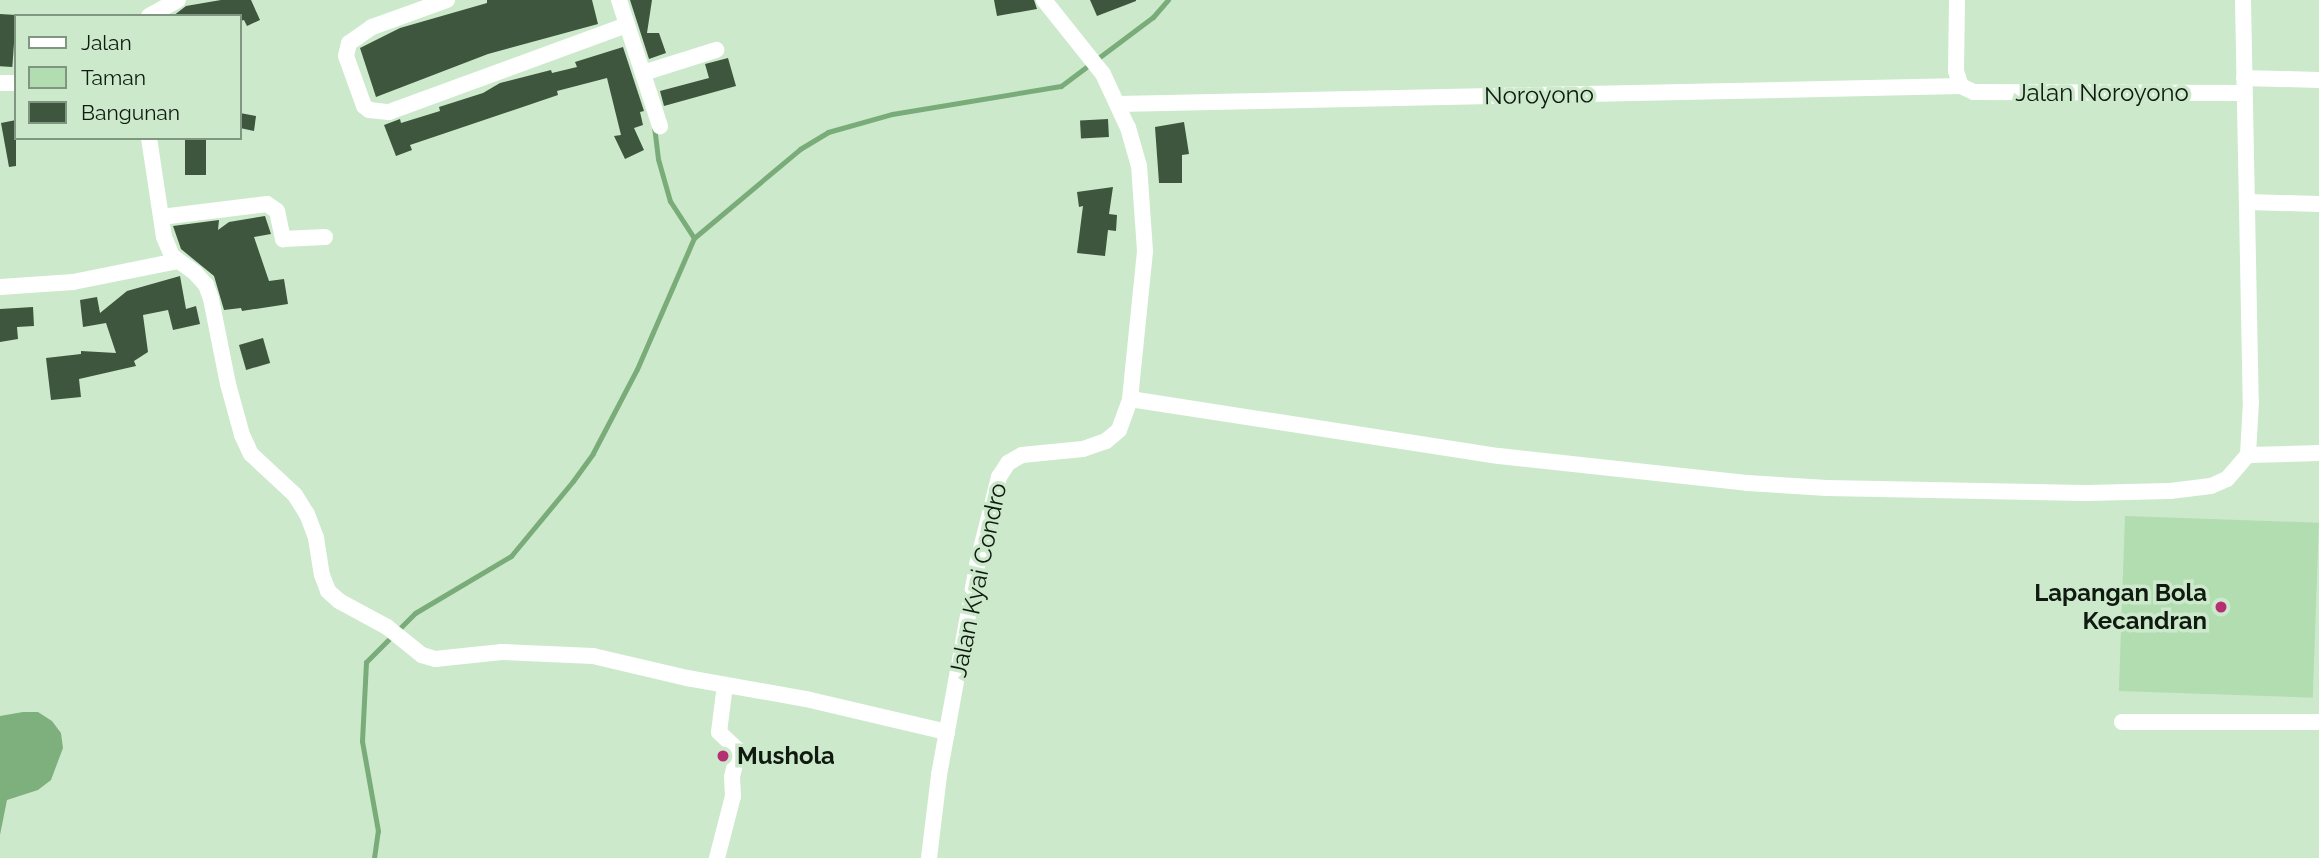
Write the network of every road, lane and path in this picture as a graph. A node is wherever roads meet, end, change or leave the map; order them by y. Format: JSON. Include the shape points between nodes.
{"nodes":[{"id":1,"x":175,"y":0,"type":"edge"},
{"id":2,"x":447,"y":0,"type":"edge"},
{"id":3,"x":618,"y":0,"type":"edge"},
{"id":4,"x":1044,"y":0,"type":"edge"},
{"id":5,"x":1957,"y":0,"type":"edge"},
{"id":6,"x":2243,"y":0,"type":"edge"},
{"id":7,"x":152,"y":14,"type":"edge"},
{"id":8,"x":622,"y":26,"type":"junction"},
{"id":9,"x":716,"y":50,"type":"dead end"},
{"id":10,"x":643,"y":73,"type":"junction"},
{"id":11,"x":2319,"y":80,"type":"edge"},
{"id":12,"x":1961,"y":86,"type":"junction"},
{"id":13,"x":2244,"y":86,"type":"junction"},
{"id":14,"x":1118,"y":104,"type":"junction"},
{"id":15,"x":660,"y":126,"type":"dead end"},
{"id":16,"x":149,"y":140,"type":"edge"},
{"id":17,"x":2247,"y":202,"type":"junction"},
{"id":18,"x":2319,"y":204,"type":"edge"},
{"id":19,"x":161,"y":217,"type":"junction"},
{"id":20,"x":325,"y":237,"type":"dead end"},
{"id":21,"x":177,"y":261,"type":"junction"},
{"id":22,"x":0,"y":287,"type":"edge"},
{"id":23,"x":1130,"y":399,"type":"junction"},
{"id":24,"x":2319,"y":453,"type":"edge"},
{"id":25,"x":2248,"y":455,"type":"junction"},
{"id":26,"x":725,"y":685,"type":"junction"},
{"id":27,"x":2122,"y":722,"type":"dead end"},
{"id":28,"x":2319,"y":722,"type":"edge"},
{"id":29,"x":947,"y":732,"type":"junction"},
{"id":30,"x":717,"y":858,"type":"edge"},
{"id":31,"x":929,"y":858,"type":"edge"}],
"edges":[{"from":1,"to":7,"type":"street"},
{"from":2,"to":8,"type":"street","via":[[372,27],[348,43],[346,56],[364,106],[389,112]]},
{"from":3,"to":8,"type":"street"},
{"from":4,"to":14,"type":"street","name":"Jalan Kyai Condro","via":[[1103,74]]},
{"from":5,"to":12,"type":"street","via":[[1956,71]]},
{"from":6,"to":13,"type":"street"},
{"from":8,"to":10,"type":"street"},
{"from":9,"to":10,"type":"street"},
{"from":10,"to":15,"type":"street"},
{"from":11,"to":13,"type":"street","name":"Jalan Noroyono"},
{"from":12,"to":13,"type":"street","name":"Jalan Noroyono","via":[[1974,92]]},
{"from":12,"to":14,"type":"street","name":"Noroyono"},
{"from":13,"to":17,"type":"street"},
{"from":14,"to":23,"type":"street","name":"Jalan Kyai Condro","via":[[1139,166],[1144,212],[1145,251]]},
{"from":16,"to":19,"type":"street"},
{"from":17,"to":18,"type":"street"},
{"from":17,"to":25,"type":"street"},
{"from":19,"to":20,"type":"street","via":[[267,204],[276,211],[283,239]]},
{"from":19,"to":21,"type":"street","via":[[168,249]]},
{"from":21,"to":22,"type":"street","via":[[73,282]]},
{"from":21,"to":26,"type":"street","via":[[206,285],[242,435],[251,454],[295,495],[307,514],[317,538],[321,575],[338,601],[435,659],[502,652],[593,656]]},
{"from":23,"to":25,"type":"street","via":[[1499,456],[1827,488],[2086,494],[2170,491],[2211,486],[2227,479]]},
{"from":23,"to":29,"type":"street","name":"Jalan Kyai Condro","via":[[1119,430],[1106,441],[1083,449],[1022,455],[1004,468],[977,565]]},
{"from":24,"to":25,"type":"street"},
{"from":26,"to":29,"type":"street"},
{"from":26,"to":30,"type":"street","via":[[719,732],[738,750],[733,796]]},
{"from":27,"to":28,"type":"street"},
{"from":29,"to":31,"type":"street","name":"Jalan Kyai Condro"}]}
